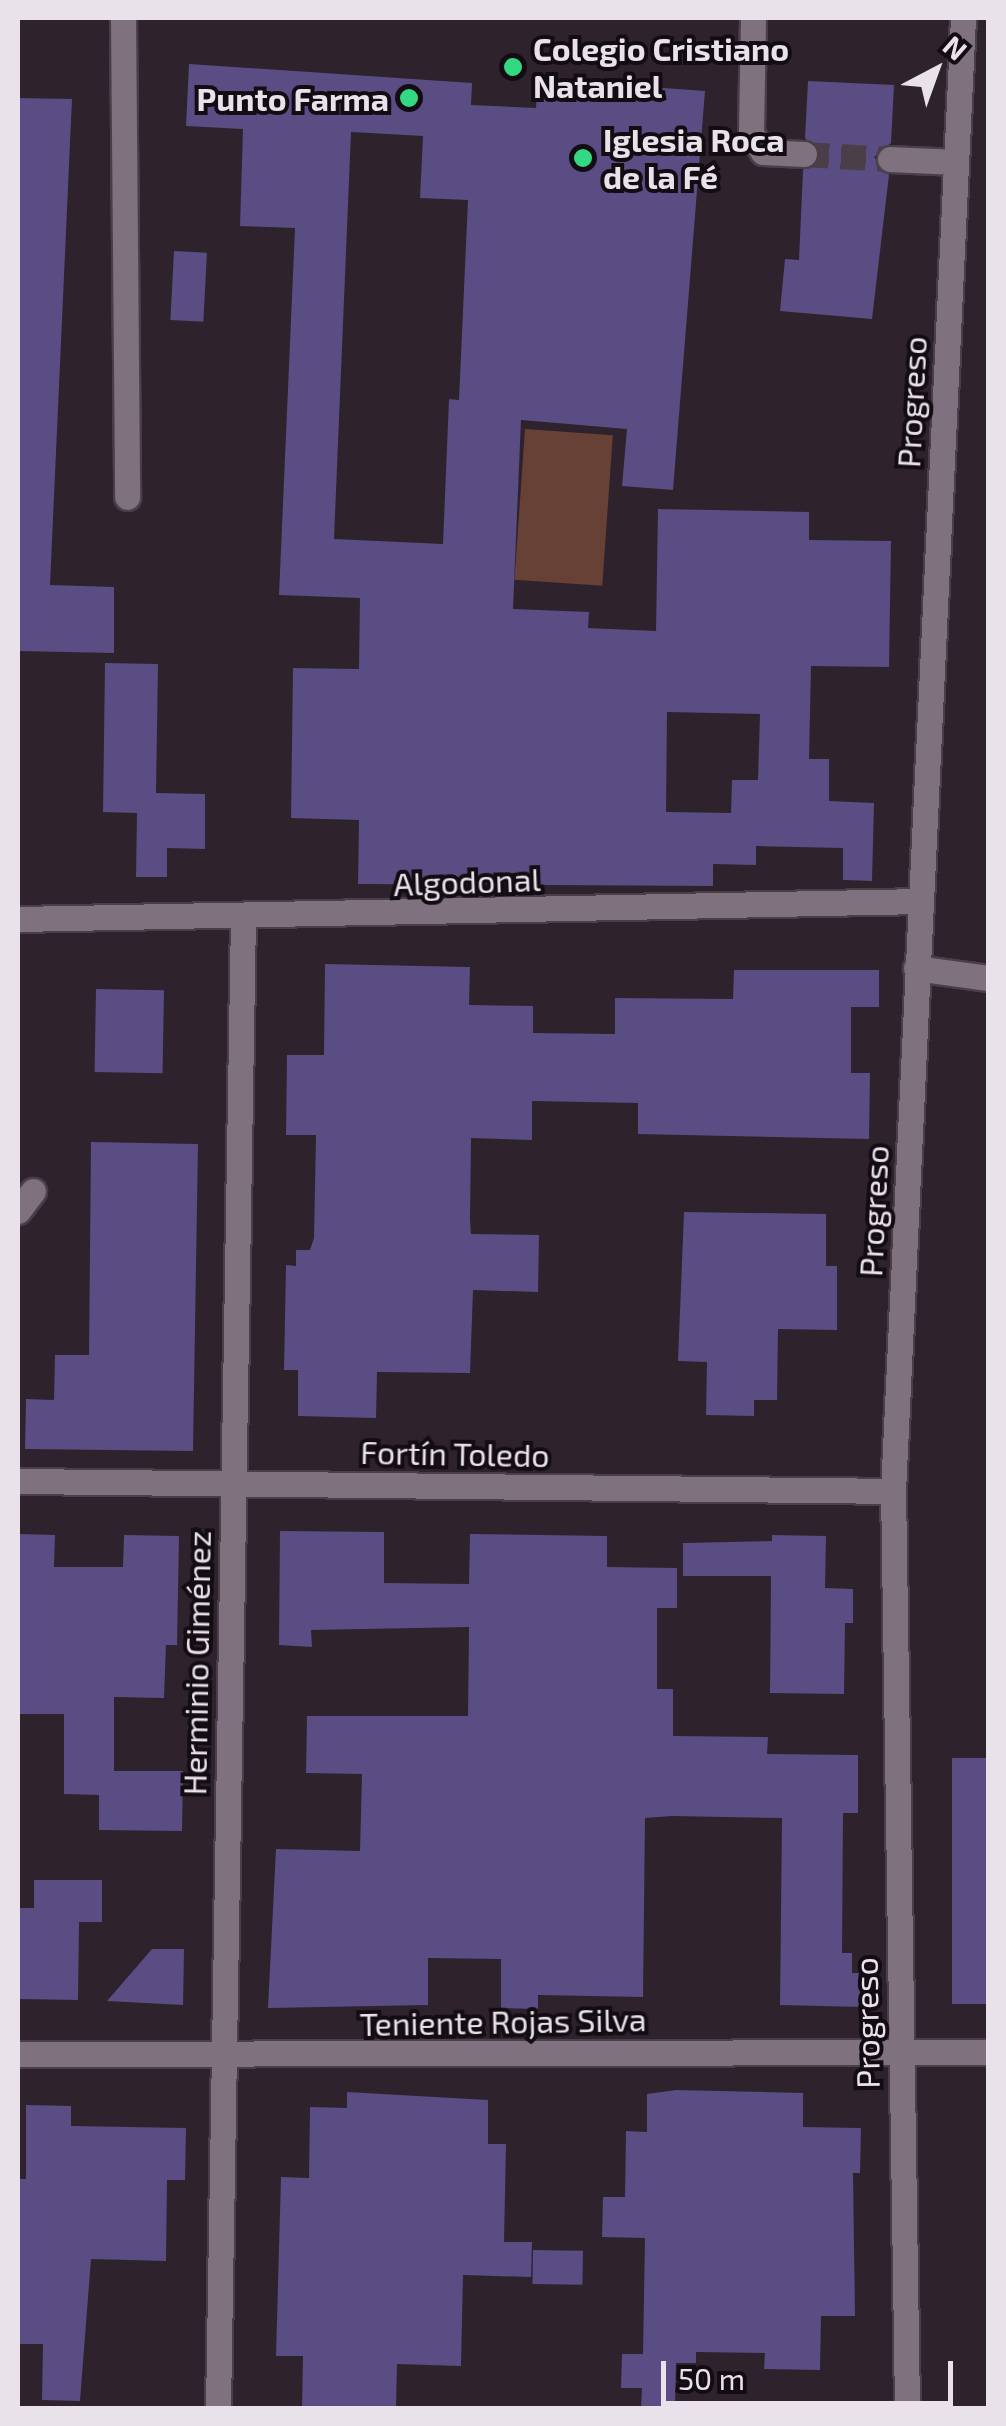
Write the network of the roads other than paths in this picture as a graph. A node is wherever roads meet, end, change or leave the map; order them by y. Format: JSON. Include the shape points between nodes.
{"nodes":[{"id":1,"x":123,"y":18,"type":"edge"},
{"id":2,"x":753,"y":18,"type":"edge"},
{"id":3,"x":963,"y":18,"type":"edge"},
{"id":4,"x":961,"y":50,"type":"junction"},
{"id":5,"x":988,"y":55,"type":"edge"},
{"id":6,"x":804,"y":154,"type":"tunnel mouth"},
{"id":7,"x":890,"y":159,"type":"tunnel mouth"},
{"id":8,"x":956,"y":162,"type":"junction"},
{"id":9,"x":127,"y":497,"type":"dead end"},
{"id":10,"x":919,"y":900,"type":"junction"},
{"id":11,"x":18,"y":920,"type":"edge"},
{"id":12,"x":243,"y":920,"type":"junction"},
{"id":13,"x":916,"y":968,"type":"junction"},
{"id":14,"x":988,"y":978,"type":"edge"},
{"id":15,"x":18,"y":1481,"type":"edge"},
{"id":16,"x":232,"y":1483,"type":"junction"},
{"id":17,"x":892,"y":1491,"type":"junction"},
{"id":18,"x":898,"y":2050,"type":"junction"},
{"id":19,"x":988,"y":2052,"type":"edge"},
{"id":20,"x":18,"y":2054,"type":"edge"},
{"id":21,"x":222,"y":2056,"type":"junction"},
{"id":22,"x":218,"y":2408,"type":"edge"},
{"id":23,"x":906,"y":2408,"type":"edge"}],
"edges":[{"from":1,"to":9,"type":"street"},
{"from":2,"to":6,"type":"street","via":[[751,133],[762,152]]},
{"from":3,"to":4,"type":"street","name":"Progreso"},
{"from":4,"to":5,"type":"street"},
{"from":4,"to":8,"type":"street","name":"Progreso"},
{"from":7,"to":8,"type":"street"},
{"from":8,"to":10,"type":"street","name":"Progreso"},
{"from":10,"to":12,"type":"street","name":"Algodonal"},
{"from":10,"to":13,"type":"street","name":"Progreso"},
{"from":11,"to":12,"type":"street","name":"Algodonal"},
{"from":12,"to":16,"type":"street","name":"Herminio Giménez"},
{"from":13,"to":14,"type":"street"},
{"from":13,"to":17,"type":"street","name":"Progreso"},
{"from":15,"to":16,"type":"street","name":"Fortín Toledo"},
{"from":16,"to":17,"type":"street","name":"Fortín Toledo"},
{"from":16,"to":21,"type":"street","name":"Herminio Giménez"},
{"from":17,"to":18,"type":"street","name":"Progreso"},
{"from":18,"to":19,"type":"street","name":"Teniente Rojas Silva"},
{"from":18,"to":21,"type":"street","name":"Teniente Rojas Silva"},
{"from":18,"to":23,"type":"street","name":"Progreso"},
{"from":20,"to":21,"type":"street","name":"Teniente Rojas Silva"},
{"from":21,"to":22,"type":"street","name":"Herminio Giménez"}]}
